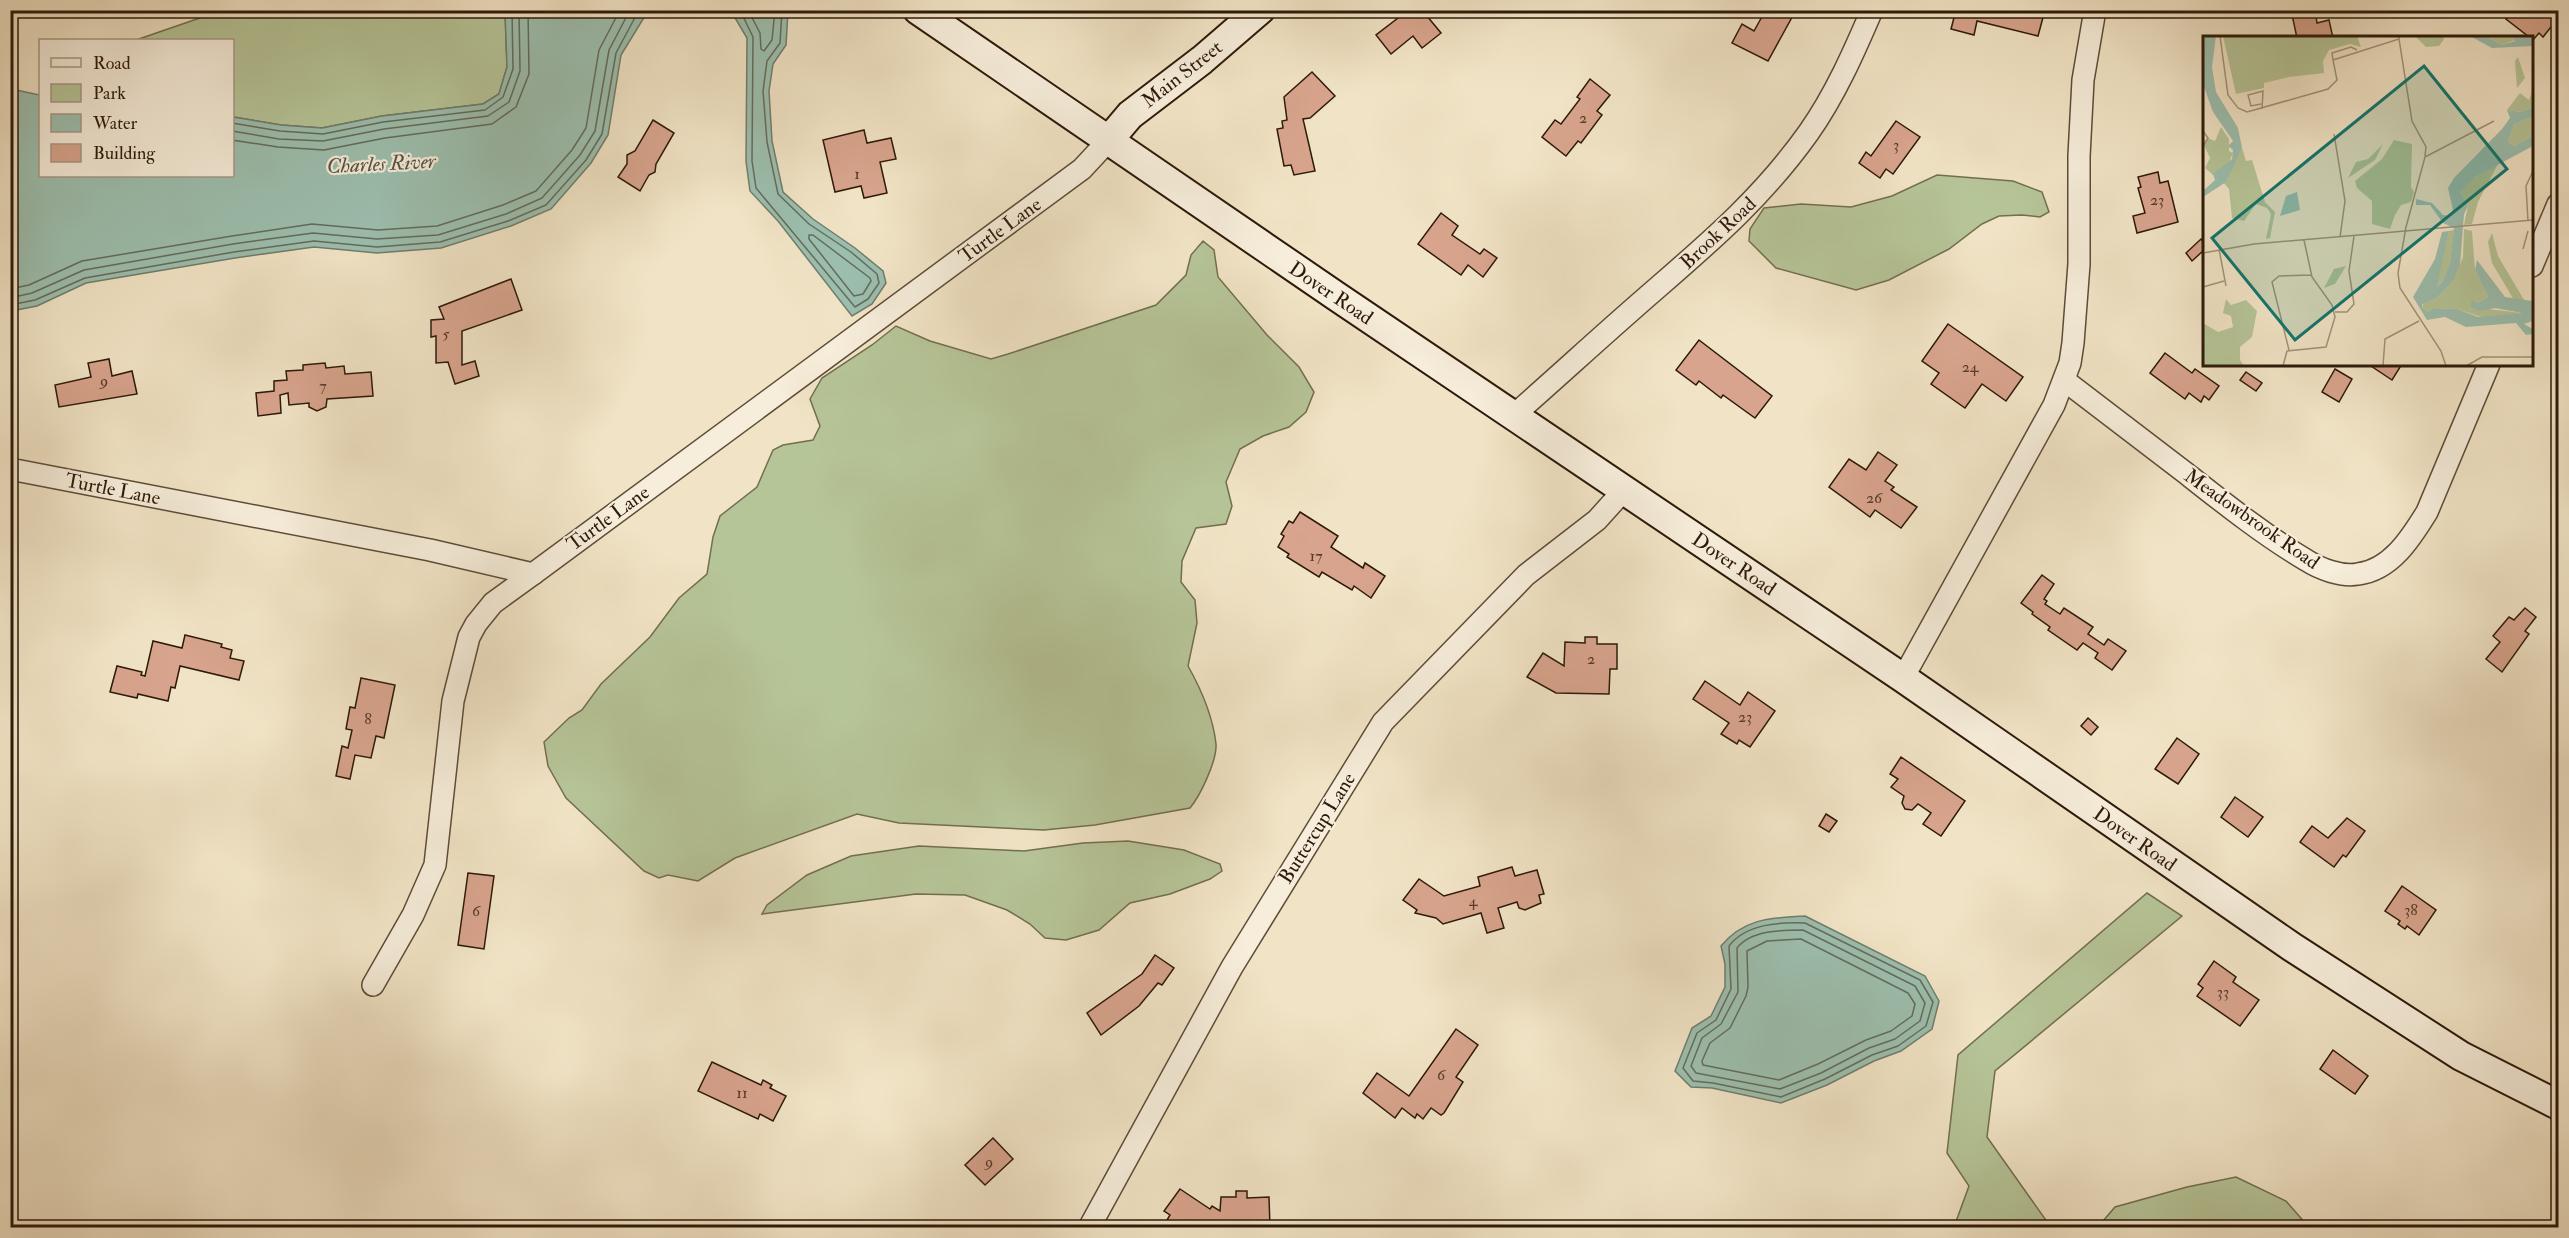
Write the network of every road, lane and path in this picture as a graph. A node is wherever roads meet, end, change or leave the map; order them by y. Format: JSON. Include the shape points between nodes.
{"nodes":[{"id":1,"x":918,"y":10,"type":"edge"},
{"id":2,"x":1260,"y":10,"type":"edge"},
{"id":3,"x":1872,"y":10,"type":"edge"},
{"id":4,"x":2095,"y":10,"type":"edge"},
{"id":5,"x":1108,"y":141,"type":"junction"},
{"id":6,"x":2559,"y":204,"type":"edge"},
{"id":7,"x":2533,"y":264,"type":"edge"},
{"id":8,"x":2488,"y":366,"type":"edge"},
{"id":9,"x":2064,"y":380,"type":"junction"},
{"id":10,"x":1514,"y":415,"type":"junction"},
{"id":11,"x":10,"y":468,"type":"edge"},
{"id":12,"x":1624,"y":490,"type":"junction"},
{"id":13,"x":533,"y":574,"type":"junction"},
{"id":14,"x":1904,"y":678,"type":"junction"},
{"id":15,"x":373,"y":985,"type":"dead end"},
{"id":16,"x":2559,"y":1105,"type":"edge"},
{"id":17,"x":1089,"y":1227,"type":"edge"}],
"edges":[{"from":1,"to":5,"type":"street","name":"Dover Road"},
{"from":2,"to":5,"type":"street","name":"Main Street","via":[[1130,115]]},
{"from":3,"to":10,"type":"street","name":"Brook Road","via":[[1855,51],[1810,130],[1766,186],[1694,257]]},
{"from":4,"to":9,"type":"street","via":[[2083,80],[2079,264],[2073,344]]},
{"from":5,"to":10,"type":"street","name":"Dover Road"},
{"from":5,"to":13,"type":"street","name":"Turtle Lane","via":[[1082,169]]},
{"from":6,"to":7,"type":"street"},
{"from":8,"to":9,"type":"street","name":"Meadowbrook Road","via":[[2430,505],[2413,535],[2390,560],[2358,574],[2328,570],[2306,561]]},
{"from":9,"to":14,"type":"street"},
{"from":10,"to":12,"type":"street","name":"Dover Road"},
{"from":11,"to":13,"type":"street","name":"Turtle Lane","via":[[430,550]]},
{"from":12,"to":14,"type":"street","name":"Dover Road"},
{"from":12,"to":17,"type":"street","name":"Buttercup Lane","via":[[1597,520],[1526,575],[1383,722],[1233,967]]},
{"from":13,"to":15,"type":"street","via":[[493,603],[469,637],[453,701],[435,865],[413,915]]},
{"from":14,"to":16,"type":"street","name":"Dover Road","via":[[2292,947],[2462,1056]]}]}
